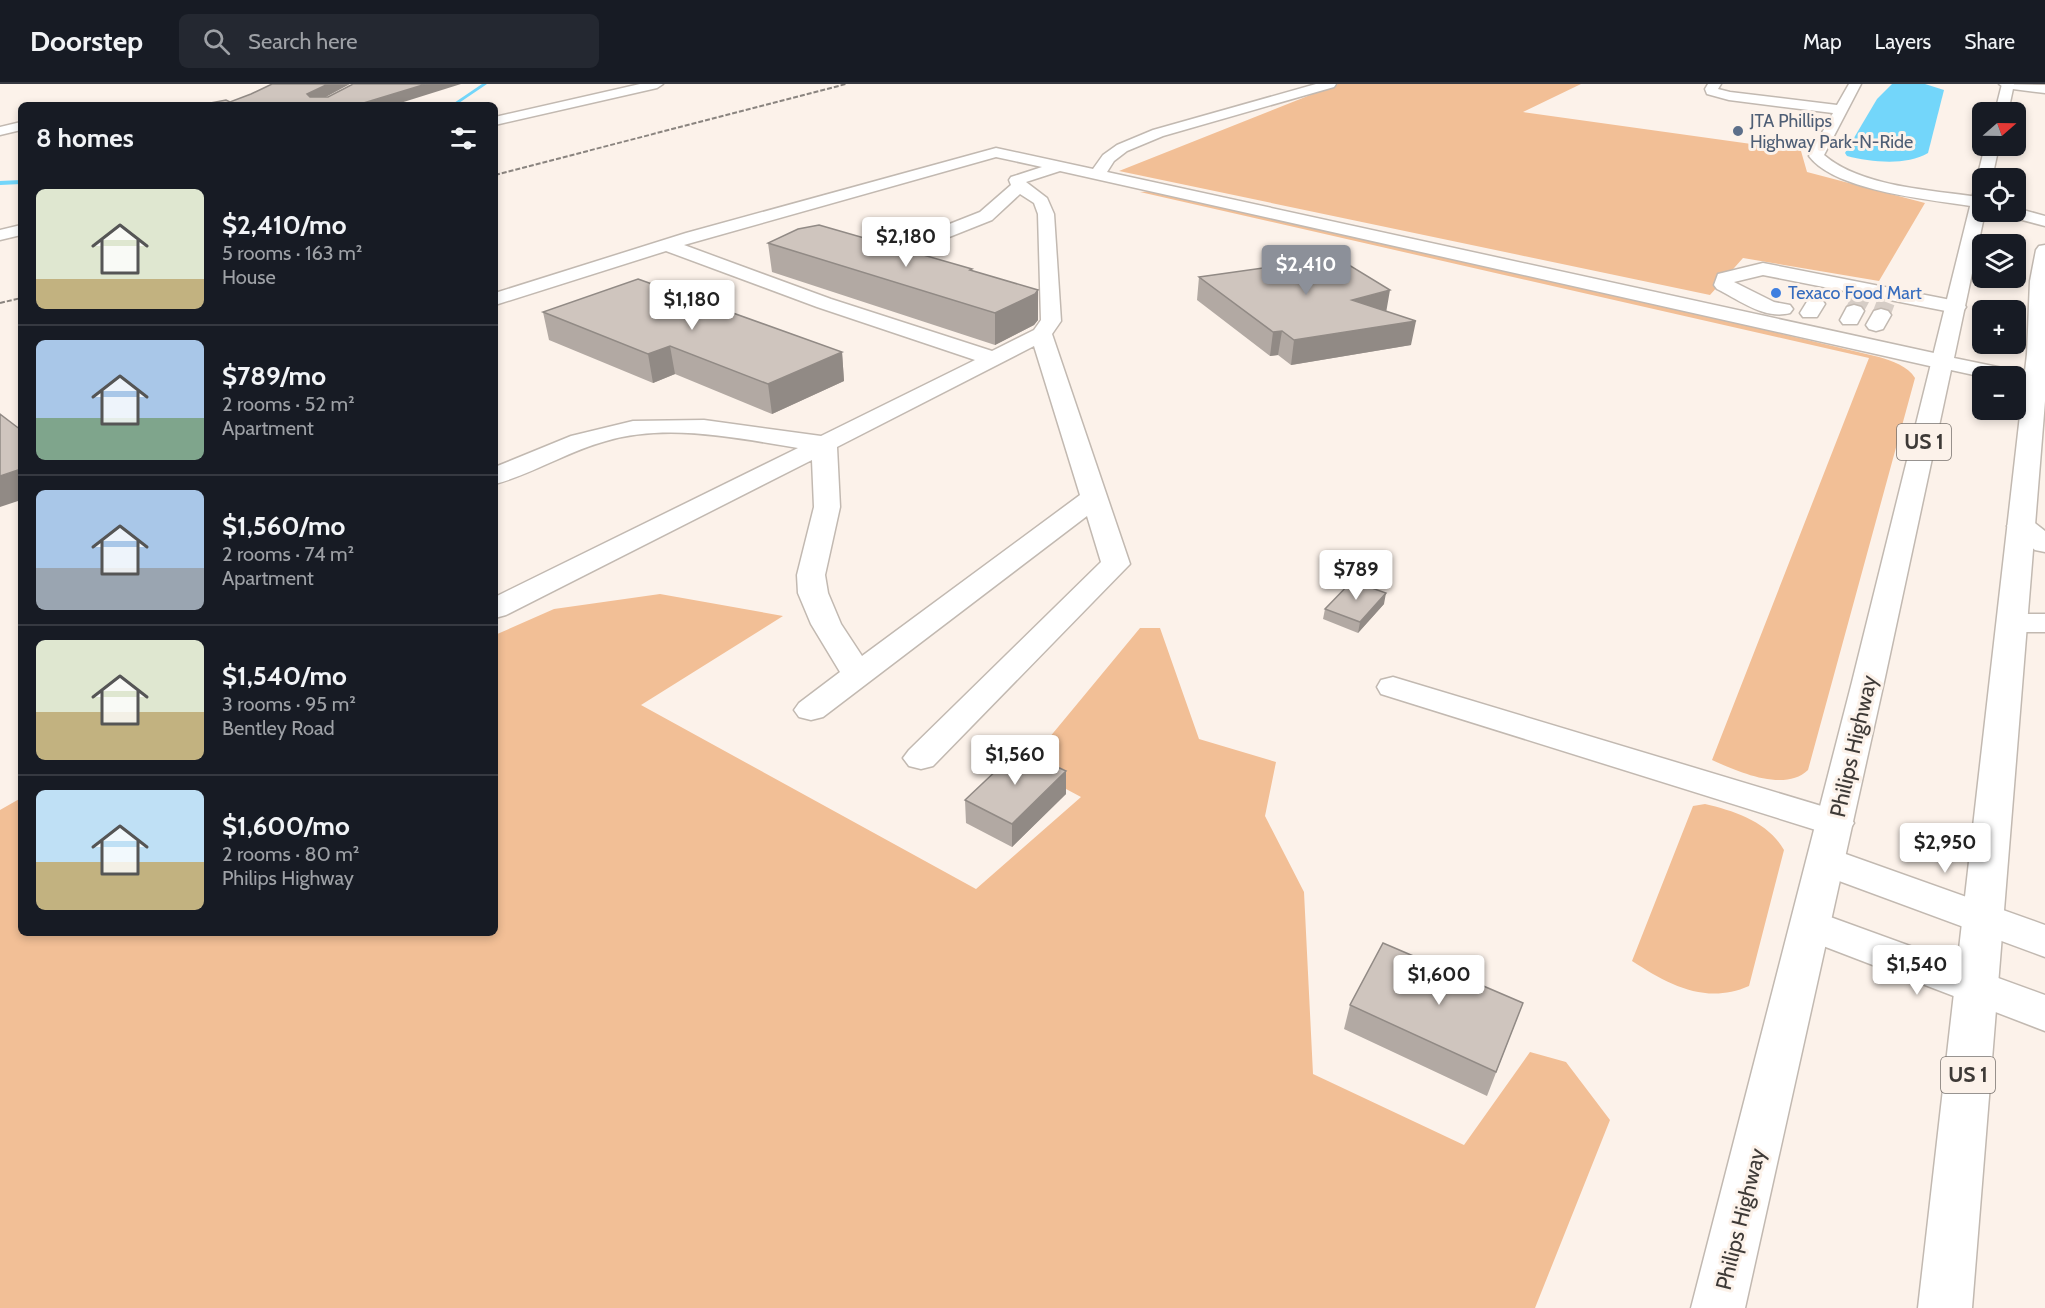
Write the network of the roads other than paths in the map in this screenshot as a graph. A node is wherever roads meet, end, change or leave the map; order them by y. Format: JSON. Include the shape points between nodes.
{"nodes":[{"id":1,"x":657,"y":84,"type":"edge"},
{"id":2,"x":1330,"y":84,"type":"edge"},
{"id":3,"x":1715,"y":84,"type":"edge"},
{"id":4,"x":1855,"y":84,"type":"edge"},
{"id":5,"x":2007,"y":84,"type":"edge"},
{"id":6,"x":2045,"y":89,"type":"edge"},
{"id":7,"x":2003,"y":102,"type":"edge"},
{"id":8,"x":1841,"y":110,"type":"junction"},
{"id":9,"x":498,"y":120,"type":"edge"},
{"id":10,"x":18,"y":127,"type":"edge"},
{"id":11,"x":0,"y":131,"type":"edge"},
{"id":12,"x":1057,"y":167,"type":"junction"},
{"id":13,"x":1097,"y":175,"type":"junction"},
{"id":14,"x":1019,"y":186,"type":"junction"},
{"id":15,"x":1972,"y":193,"type":"edge"},
{"id":16,"x":2026,"y":208,"type":"edge"},
{"id":17,"x":2045,"y":210,"type":"edge"},
{"id":18,"x":2026,"y":216,"type":"edge"},
{"id":19,"x":2045,"y":221,"type":"edge"},
{"id":20,"x":1976,"y":222,"type":"edge"},
{"id":21,"x":18,"y":231,"type":"edge"},
{"id":22,"x":0,"y":235,"type":"edge"},
{"id":23,"x":666,"y":245,"type":"junction"},
{"id":24,"x":837,"y":249,"type":"edge"},
{"id":25,"x":2045,"y":250,"type":"edge"},
{"id":26,"x":770,"y":265,"type":"dead end"},
{"id":27,"x":748,"y":275,"type":"junction"},
{"id":28,"x":2042,"y":280,"type":"edge"},
{"id":29,"x":498,"y":297,"type":"edge"},
{"id":30,"x":1858,"y":305,"type":"junction"},
{"id":31,"x":1956,"y":307,"type":"junction"},
{"id":32,"x":1885,"y":313,"type":"junction"},
{"id":33,"x":1041,"y":334,"type":"junction"},
{"id":34,"x":1914,"y":336,"type":"dead end"},
{"id":35,"x":1945,"y":354,"type":"junction"},
{"id":36,"x":994,"y":359,"type":"junction"},
{"id":37,"x":1980,"y":366,"type":"edge"},
{"id":38,"x":2026,"y":374,"type":"edge"},
{"id":39,"x":2024,"y":420,"type":"edge"},
{"id":40,"x":824,"y":444,"type":"junction"},
{"id":41,"x":498,"y":475,"type":"edge"},
{"id":42,"x":1094,"y":498,"type":"junction"},
{"id":43,"x":2021,"y":526,"type":"junction"},
{"id":44,"x":2045,"y":544,"type":"edge"},
{"id":45,"x":498,"y":607,"type":"edge"},
{"id":46,"x":2012,"y":623,"type":"junction"},
{"id":47,"x":2045,"y":623,"type":"edge"},
{"id":48,"x":858,"y":675,"type":"junction"},
{"id":49,"x":1393,"y":687,"type":"dead end"},
{"id":50,"x":811,"y":710,"type":"dead end"},
{"id":51,"x":921,"y":758,"type":"dead end"},
{"id":52,"x":1835,"y":823,"type":"junction"},
{"id":53,"x":1826,"y":861,"type":"junction"},
{"id":54,"x":1982,"y":918,"type":"junction"},
{"id":55,"x":1811,"y":925,"type":"junction"},
{"id":56,"x":2045,"y":941,"type":"edge"},
{"id":57,"x":1976,"y":986,"type":"junction"},
{"id":58,"x":2045,"y":1013,"type":"edge"},
{"id":59,"x":1718,"y":1308,"type":"edge"},
{"id":60,"x":1945,"y":1308,"type":"edge"}],
"edges":[{"from":1,"to":9,"type":"main road"},
{"from":2,"to":13,"type":"main road","via":[[1158,133],[1122,148],[1108,158]]},
{"from":3,"to":8,"type":"main road","via":[[1712,91],[1729,96]]},
{"from":4,"to":8,"type":"main road"},
{"from":5,"to":6,"type":"main road"},
{"from":5,"to":7,"type":"main road"},
{"from":8,"to":15,"type":"main road","via":[[1816,156],[1822,164],[1868,182]]},
{"from":10,"to":11,"type":"main road"},
{"from":12,"to":13,"type":"main road"},
{"from":12,"to":14,"type":"main road","via":[[1017,180]]},
{"from":12,"to":23,"type":"main road","via":[[996,152]]},
{"from":13,"to":35,"type":"main road"},
{"from":14,"to":24,"type":"main road","via":[[986,216],[883,257]]},
{"from":14,"to":33,"type":"main road","via":[[1041,201],[1046,214],[1051,321]]},
{"from":16,"to":17,"type":"main road"},
{"from":18,"to":19,"type":"main road"},
{"from":20,"to":31,"type":"main road","name":"Philips Highway","number":"US 1"},
{"from":21,"to":22,"type":"main road"},
{"from":23,"to":27,"type":"main road"},
{"from":23,"to":29,"type":"main road"},
{"from":25,"to":28,"type":"main road","number":"US 1"},
{"from":26,"to":27,"type":"main road"},
{"from":27,"to":36,"type":"main road"},
{"from":28,"to":38,"type":"main road","number":"US 1"},
{"from":30,"to":30,"type":"main road","via":[[1819,297]]},
{"from":30,"to":32,"type":"main road"},
{"from":30,"to":32,"type":"main road"},
{"from":31,"to":32,"type":"main road"},
{"from":31,"to":35,"type":"main road","name":"Philips Highway","number":"US 1"},
{"from":33,"to":36,"type":"main road"},
{"from":33,"to":42,"type":"main road"},
{"from":34,"to":35,"type":"main road"},
{"from":35,"to":37,"type":"main road"},
{"from":35,"to":52,"type":"main road","name":"Philips Highway","number":"US 1"},
{"from":36,"to":40,"type":"main road"},
{"from":39,"to":43,"type":"main road","number":"US 1"},
{"from":40,"to":41,"type":"main road","via":[[690,427],[633,428],[584,440]]},
{"from":40,"to":45,"type":"main road"},
{"from":40,"to":48,"type":"main road","via":[[827,507],[811,574],[813,593],[826,624]]},
{"from":42,"to":48,"type":"main road"},
{"from":42,"to":51,"type":"main road","via":[[1116,564]]},
{"from":43,"to":44,"type":"main road"},
{"from":43,"to":46,"type":"main road","number":"US 1"},
{"from":46,"to":47,"type":"main road"},
{"from":46,"to":54,"type":"main road","number":"US 1"},
{"from":48,"to":50,"type":"main road"},
{"from":49,"to":52,"type":"main road"},
{"from":52,"to":53,"type":"main road","name":"Philips Highway","number":"US 1"},
{"from":53,"to":54,"type":"main road"},
{"from":53,"to":55,"type":"main road","name":"Philips Highway","number":"US 1"},
{"from":54,"to":56,"type":"main road"},
{"from":54,"to":57,"type":"main road","number":"US 1"},
{"from":55,"to":57,"type":"main road"},
{"from":55,"to":59,"type":"main road","name":"Philips Highway","number":"US 1"},
{"from":57,"to":58,"type":"main road"},
{"from":57,"to":60,"type":"main road","number":"US 1"}]}
